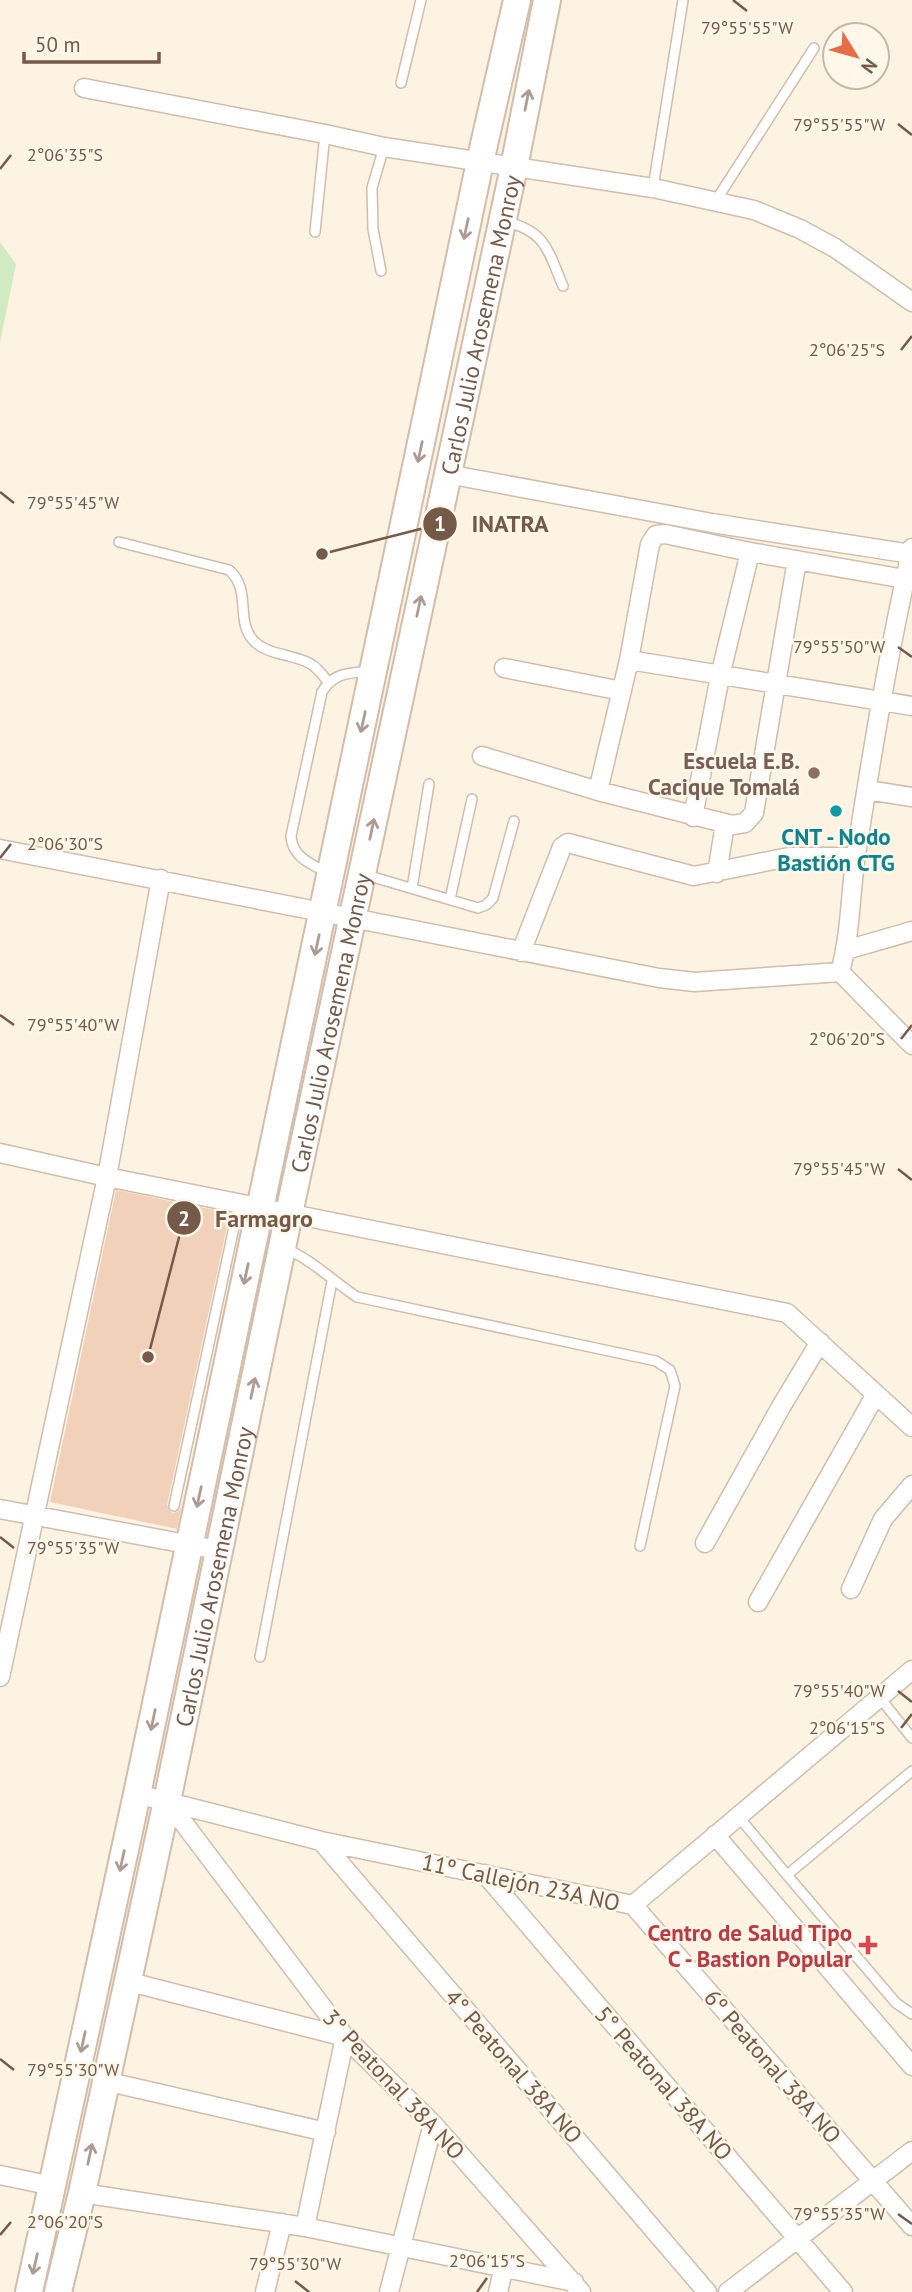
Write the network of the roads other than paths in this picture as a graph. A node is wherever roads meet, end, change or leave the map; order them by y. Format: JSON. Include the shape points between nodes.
{"nodes":[{"id":1,"x":421,"y":0,"type":"edge"},
{"id":2,"x":517,"y":0,"type":"edge"},
{"id":3,"x":547,"y":0,"type":"edge"},
{"id":4,"x":683,"y":0,"type":"edge"},
{"id":5,"x":814,"y":48,"type":"dead end"},
{"id":6,"x":401,"y":83,"type":"dead end"},
{"id":7,"x":84,"y":89,"type":"dead end"},
{"id":8,"x":324,"y":134,"type":"junction"},
{"id":9,"x":384,"y":147,"type":"junction"},
{"id":10,"x":480,"y":162,"type":"junction"},
{"id":11,"x":514,"y":167,"type":"junction"},
{"id":12,"x":653,"y":188,"type":"junction"},
{"id":13,"x":715,"y":202,"type":"junction"},
{"id":14,"x":500,"y":221,"type":"junction"},
{"id":15,"x":315,"y":232,"type":"dead end"},
{"id":16,"x":381,"y":271,"type":"dead end"},
{"id":17,"x":563,"y":286,"type":"dead end"},
{"id":18,"x":912,"y":302,"type":"edge"},
{"id":19,"x":447,"y":474,"type":"junction"},
{"id":20,"x":119,"y":542,"type":"dead end"},
{"id":21,"x":911,"y":551,"type":"edge"},
{"id":22,"x":750,"y":552,"type":"junction"},
{"id":23,"x":797,"y":560,"type":"junction"},
{"id":24,"x":906,"y":590,"type":"edge"},
{"id":25,"x":629,"y":660,"type":"junction"},
{"id":26,"x":504,"y":668,"type":"dead end"},
{"id":27,"x":374,"y":670,"type":"junction"},
{"id":28,"x":720,"y":676,"type":"junction"},
{"id":29,"x":328,"y":682,"type":"junction"},
{"id":30,"x":776,"y":685,"type":"junction"},
{"id":31,"x":622,"y":691,"type":"junction"},
{"id":32,"x":883,"y":701,"type":"junction"},
{"id":33,"x":912,"y":706,"type":"edge"},
{"id":34,"x":482,"y":756,"type":"dead end"},
{"id":35,"x":429,"y":784,"type":"dead end"},
{"id":36,"x":867,"y":790,"type":"junction"},
{"id":37,"x":598,"y":791,"type":"junction"},
{"id":38,"x":912,"y":797,"type":"edge"},
{"id":39,"x":472,"y":799,"type":"dead end"},
{"id":40,"x":693,"y":817,"type":"junction"},
{"id":41,"x":514,"y":821,"type":"dead end"},
{"id":42,"x":725,"y":824,"type":"junction"},
{"id":43,"x":0,"y":849,"type":"edge"},
{"id":44,"x":856,"y":857,"type":"junction"},
{"id":45,"x":717,"y":873,"type":"junction"},
{"id":46,"x":331,"y":874,"type":"junction"},
{"id":47,"x":362,"y":874,"type":"junction"},
{"id":48,"x":161,"y":879,"type":"junction"},
{"id":49,"x":412,"y":888,"type":"junction"},
{"id":50,"x":450,"y":900,"type":"junction"},
{"id":51,"x":323,"y":913,"type":"junction"},
{"id":52,"x":352,"y":919,"type":"junction"},
{"id":53,"x":912,"y":931,"type":"edge"},
{"id":54,"x":846,"y":950,"type":"junction"},
{"id":55,"x":521,"y":952,"type":"junction"},
{"id":56,"x":840,"y":972,"type":"junction"},
{"id":57,"x":912,"y":1045,"type":"edge"},
{"id":58,"x":0,"y":1153,"type":"edge"},
{"id":59,"x":107,"y":1177,"type":"junction"},
{"id":60,"x":250,"y":1206,"type":"junction"},
{"id":61,"x":290,"y":1213,"type":"junction"},
{"id":62,"x":283,"y":1248,"type":"junction"},
{"id":63,"x":332,"y":1281,"type":"junction"},
{"id":64,"x":820,"y":1342,"type":"junction"},
{"id":65,"x":876,"y":1394,"type":"junction"},
{"id":66,"x":912,"y":1427,"type":"edge"},
{"id":67,"x":912,"y":1485,"type":"edge"},
{"id":68,"x":174,"y":1506,"type":"dead end"},
{"id":69,"x":0,"y":1509,"type":"edge"},
{"id":70,"x":35,"y":1515,"type":"junction"},
{"id":71,"x":705,"y":1543,"type":"dead end"},
{"id":72,"x":189,"y":1545,"type":"junction"},
{"id":73,"x":640,"y":1546,"type":"dead end"},
{"id":74,"x":218,"y":1550,"type":"junction"},
{"id":75,"x":851,"y":1589,"type":"dead end"},
{"id":76,"x":758,"y":1601,"type":"dead end"},
{"id":77,"x":260,"y":1657,"type":"dead end"},
{"id":78,"x":912,"y":1670,"type":"edge"},
{"id":79,"x":0,"y":1677,"type":"edge"},
{"id":80,"x":880,"y":1698,"type":"junction"},
{"id":81,"x":912,"y":1738,"type":"edge"},
{"id":82,"x":912,"y":1771,"type":"edge"},
{"id":83,"x":137,"y":1794,"type":"junction"},
{"id":84,"x":167,"y":1801,"type":"junction"},
{"id":85,"x":738,"y":1816,"type":"junction"},
{"id":86,"x":715,"y":1835,"type":"junction"},
{"id":87,"x":321,"y":1841,"type":"junction"},
{"id":88,"x":485,"y":1874,"type":"junction"},
{"id":89,"x":787,"y":1874,"type":"junction"},
{"id":90,"x":633,"y":1905,"type":"junction"},
{"id":91,"x":126,"y":1981,"type":"junction"},
{"id":92,"x":912,"y":2014,"type":"edge"},
{"id":93,"x":345,"y":2037,"type":"junction"},
{"id":94,"x":912,"y":2066,"type":"edge"},
{"id":95,"x":105,"y":2081,"type":"junction"},
{"id":96,"x":433,"y":2124,"type":"junction"},
{"id":97,"x":326,"y":2132,"type":"junction"},
{"id":98,"x":912,"y":2151,"type":"edge"},
{"id":99,"x":0,"y":2175,"type":"edge"},
{"id":100,"x":873,"y":2181,"type":"junction"},
{"id":101,"x":53,"y":2186,"type":"junction"},
{"id":102,"x":82,"y":2193,"type":"junction"},
{"id":103,"x":282,"y":2223,"type":"junction"},
{"id":104,"x":912,"y":2226,"type":"edge"},
{"id":105,"x":305,"y":2227,"type":"junction"},
{"id":106,"x":798,"y":2239,"type":"junction"},
{"id":107,"x":400,"y":2244,"type":"junction"},
{"id":108,"x":504,"y":2266,"type":"junction"},
{"id":109,"x":578,"y":2287,"type":"edge"},
{"id":110,"x":29,"y":2292,"type":"edge"},
{"id":111,"x":58,"y":2292,"type":"edge"},
{"id":112,"x":265,"y":2292,"type":"edge"},
{"id":113,"x":389,"y":2292,"type":"edge"},
{"id":114,"x":498,"y":2292,"type":"edge"},
{"id":115,"x":707,"y":2292,"type":"edge"},
{"id":116,"x":728,"y":2292,"type":"edge"},
{"id":117,"x":843,"y":2292,"type":"edge"}],
"edges":[{"from":1,"to":6,"type":"lane"},
{"from":2,"to":10,"type":"main road","name":"Carlos Julio Arosemena Monroy"},
{"from":11,"to":3,"type":"main road","name":"Carlos Julio Arosemena Monroy","one_way":true},
{"from":4,"to":12,"type":"lane"},
{"from":5,"to":13,"type":"lane"},
{"from":7,"to":8,"type":"street"},
{"from":8,"to":9,"type":"street"},
{"from":8,"to":15,"type":"lane"},
{"from":9,"to":10,"type":"street"},
{"from":9,"to":16,"type":"lane","via":[[372,188]]},
{"from":10,"to":11,"type":"street"},
{"from":10,"to":27,"type":"main road","name":"Carlos Julio Arosemena Monroy","one_way":true},
{"from":11,"to":12,"type":"street"},
{"from":11,"to":14,"type":"main road","name":"Carlos Julio Arosemena Monroy"},
{"from":12,"to":13,"type":"street"},
{"from":13,"to":18,"type":"street","via":[[754,210],[800,229]]},
{"from":14,"to":17,"type":"lane","via":[[525,226],[537,234]]},
{"from":14,"to":19,"type":"main road","name":"Carlos Julio Arosemena Monroy"},
{"from":19,"to":21,"type":"street","via":[[712,523]]},
{"from":47,"to":19,"type":"main road","name":"Carlos Julio Arosemena Monroy","one_way":true},
{"from":20,"to":29,"type":"lane","via":[[229,570],[242,588],[248,633],[255,642],[307,662]]},
{"from":21,"to":24,"type":"street"},
{"from":22,"to":23,"type":"street"},
{"from":22,"to":25,"type":"street","via":[[666,534],[656,536],[650,544]]},
{"from":22,"to":28,"type":"street"},
{"from":23,"to":24,"type":"street"},
{"from":23,"to":30,"type":"street"},
{"from":24,"to":32,"type":"street"},
{"from":25,"to":28,"type":"street"},
{"from":25,"to":31,"type":"street"},
{"from":26,"to":31,"type":"street"},
{"from":27,"to":29,"type":"lane"},
{"from":27,"to":46,"type":"main road","name":"Carlos Julio Arosemena Monroy","one_way":true},
{"from":28,"to":30,"type":"street"},
{"from":28,"to":40,"type":"street"},
{"from":29,"to":46,"type":"lane","via":[[322,692],[291,847],[298,856]]},
{"from":30,"to":32,"type":"street"},
{"from":30,"to":42,"type":"street","via":[[754,813],[745,823]]},
{"from":31,"to":37,"type":"street"},
{"from":32,"to":33,"type":"street"},
{"from":32,"to":36,"type":"street"},
{"from":34,"to":37,"type":"street"},
{"from":35,"to":49,"type":"lane"},
{"from":36,"to":38,"type":"street"},
{"from":36,"to":44,"type":"street"},
{"from":37,"to":40,"type":"street"},
{"from":39,"to":50,"type":"lane"},
{"from":40,"to":42,"type":"street"},
{"from":41,"to":50,"type":"lane","via":[[494,898],[478,908]]},
{"from":42,"to":45,"type":"street"},
{"from":43,"to":48,"type":"street"},
{"from":44,"to":45,"type":"street","via":[[789,857]]},
{"from":44,"to":54,"type":"street"},
{"from":45,"to":55,"type":"street","via":[[694,876],[568,843],[562,847]]},
{"from":46,"to":51,"type":"main road","name":"Carlos Julio Arosemena Monroy"},
{"from":47,"to":49,"type":"lane"},
{"from":47,"to":52,"type":"main road","name":"Carlos Julio Arosemena Monroy"},
{"from":48,"to":51,"type":"street"},
{"from":48,"to":59,"type":"street"},
{"from":49,"to":50,"type":"lane"},
{"from":51,"to":52,"type":"street"},
{"from":51,"to":60,"type":"main road","name":"Carlos Julio Arosemena Monroy","one_way":true},
{"from":52,"to":55,"type":"street"},
{"from":52,"to":61,"type":"main road","name":"Carlos Julio Arosemena Monroy"},
{"from":53,"to":54,"type":"street"},
{"from":54,"to":56,"type":"street"},
{"from":55,"to":56,"type":"street","via":[[695,982]]},
{"from":56,"to":57,"type":"street"},
{"from":58,"to":59,"type":"street"},
{"from":59,"to":60,"type":"street"},
{"from":59,"to":70,"type":"street"},
{"from":60,"to":61,"type":"street"},
{"from":60,"to":68,"type":"lane"},
{"from":60,"to":72,"type":"main road","name":"Carlos Julio Arosemena Monroy","one_way":true},
{"from":61,"to":62,"type":"main road","name":"Carlos Julio Arosemena Monroy"},
{"from":61,"to":64,"type":"street","via":[[787,1313]]},
{"from":62,"to":63,"type":"lane","via":[[300,1255]]},
{"from":74,"to":62,"type":"main road","name":"Carlos Julio Arosemena Monroy","one_way":true},
{"from":63,"to":73,"type":"lane","via":[[357,1297],[656,1361],[670,1370],[675,1386]]},
{"from":63,"to":77,"type":"lane"},
{"from":64,"to":65,"type":"street"},
{"from":64,"to":71,"type":"street"},
{"from":65,"to":66,"type":"street"},
{"from":65,"to":76,"type":"street"},
{"from":67,"to":75,"type":"street","via":[[883,1519]]},
{"from":69,"to":70,"type":"street"},
{"from":70,"to":72,"type":"street"},
{"from":70,"to":79,"type":"street"},
{"from":72,"to":74,"type":"street"},
{"from":72,"to":83,"type":"main road","name":"Carlos Julio Arosemena Monroy","one_way":true},
{"from":74,"to":84,"type":"main road","name":"Carlos Julio Arosemena Monroy"},
{"from":78,"to":80,"type":"street","name":"11º Callejón 23A NO"},
{"from":80,"to":81,"type":"lane"},
{"from":80,"to":85,"type":"street","name":"11º Callejón 23A NO"},
{"from":82,"to":89,"type":"lane"},
{"from":83,"to":84,"type":"street","name":"11º Callejón 23A NO"},
{"from":83,"to":101,"type":"main road","name":"Carlos Julio Arosemena Monroy","one_way":true},
{"from":84,"to":87,"type":"street","name":"11º Callejón 23A NO"},
{"from":84,"to":91,"type":"main road","name":"Carlos Julio Arosemena Monroy"},
{"from":84,"to":93,"type":"street","name":"3° Peatonal 38A NO"},
{"from":85,"to":86,"type":"street","name":"11º Callejón 23A NO"},
{"from":85,"to":89,"type":"lane"},
{"from":86,"to":90,"type":"street","name":"11º Callejón 23A NO"},
{"from":86,"to":94,"type":"street"},
{"from":87,"to":88,"type":"street","name":"11º Callejón 23A NO"},
{"from":87,"to":115,"type":"street","name":"4° Peatonal 38A NO"},
{"from":88,"to":90,"type":"street","name":"11º Callejón 23A NO"},
{"from":88,"to":106,"type":"street","name":"5° Peatonal 38A NO"},
{"from":89,"to":92,"type":"lane","via":[[896,2003]]},
{"from":90,"to":100,"type":"street","name":"6º Peatonal 38A NO"},
{"from":91,"to":93,"type":"street"},
{"from":91,"to":95,"type":"main road","name":"Carlos Julio Arosemena Monroy"},
{"from":93,"to":96,"type":"street","name":"3° Peatonal 38A NO"},
{"from":93,"to":97,"type":"street"},
{"from":95,"to":97,"type":"street"},
{"from":102,"to":95,"type":"main road","name":"Carlos Julio Arosemena Monroy","one_way":true},
{"from":96,"to":107,"type":"street"},
{"from":96,"to":109,"type":"street","name":"3° Peatonal 38A NO"},
{"from":97,"to":105,"type":"street"},
{"from":98,"to":100,"type":"street"},
{"from":99,"to":101,"type":"street"},
{"from":100,"to":104,"type":"street","name":"6º Peatonal 38A NO"},
{"from":100,"to":106,"type":"street"},
{"from":101,"to":110,"type":"main road","name":"Carlos Julio Arosemena Monroy","one_way":true},
{"from":102,"to":103,"type":"street"},
{"from":102,"to":111,"type":"main road","name":"Carlos Julio Arosemena Monroy"},
{"from":103,"to":105,"type":"street"},
{"from":103,"to":112,"type":"street"},
{"from":105,"to":107,"type":"street"},
{"from":106,"to":116,"type":"street"},
{"from":106,"to":117,"type":"street","name":"5° Peatonal 38A NO"},
{"from":107,"to":108,"type":"street"},
{"from":107,"to":113,"type":"street"},
{"from":108,"to":109,"type":"street"},
{"from":108,"to":114,"type":"street"}]}
